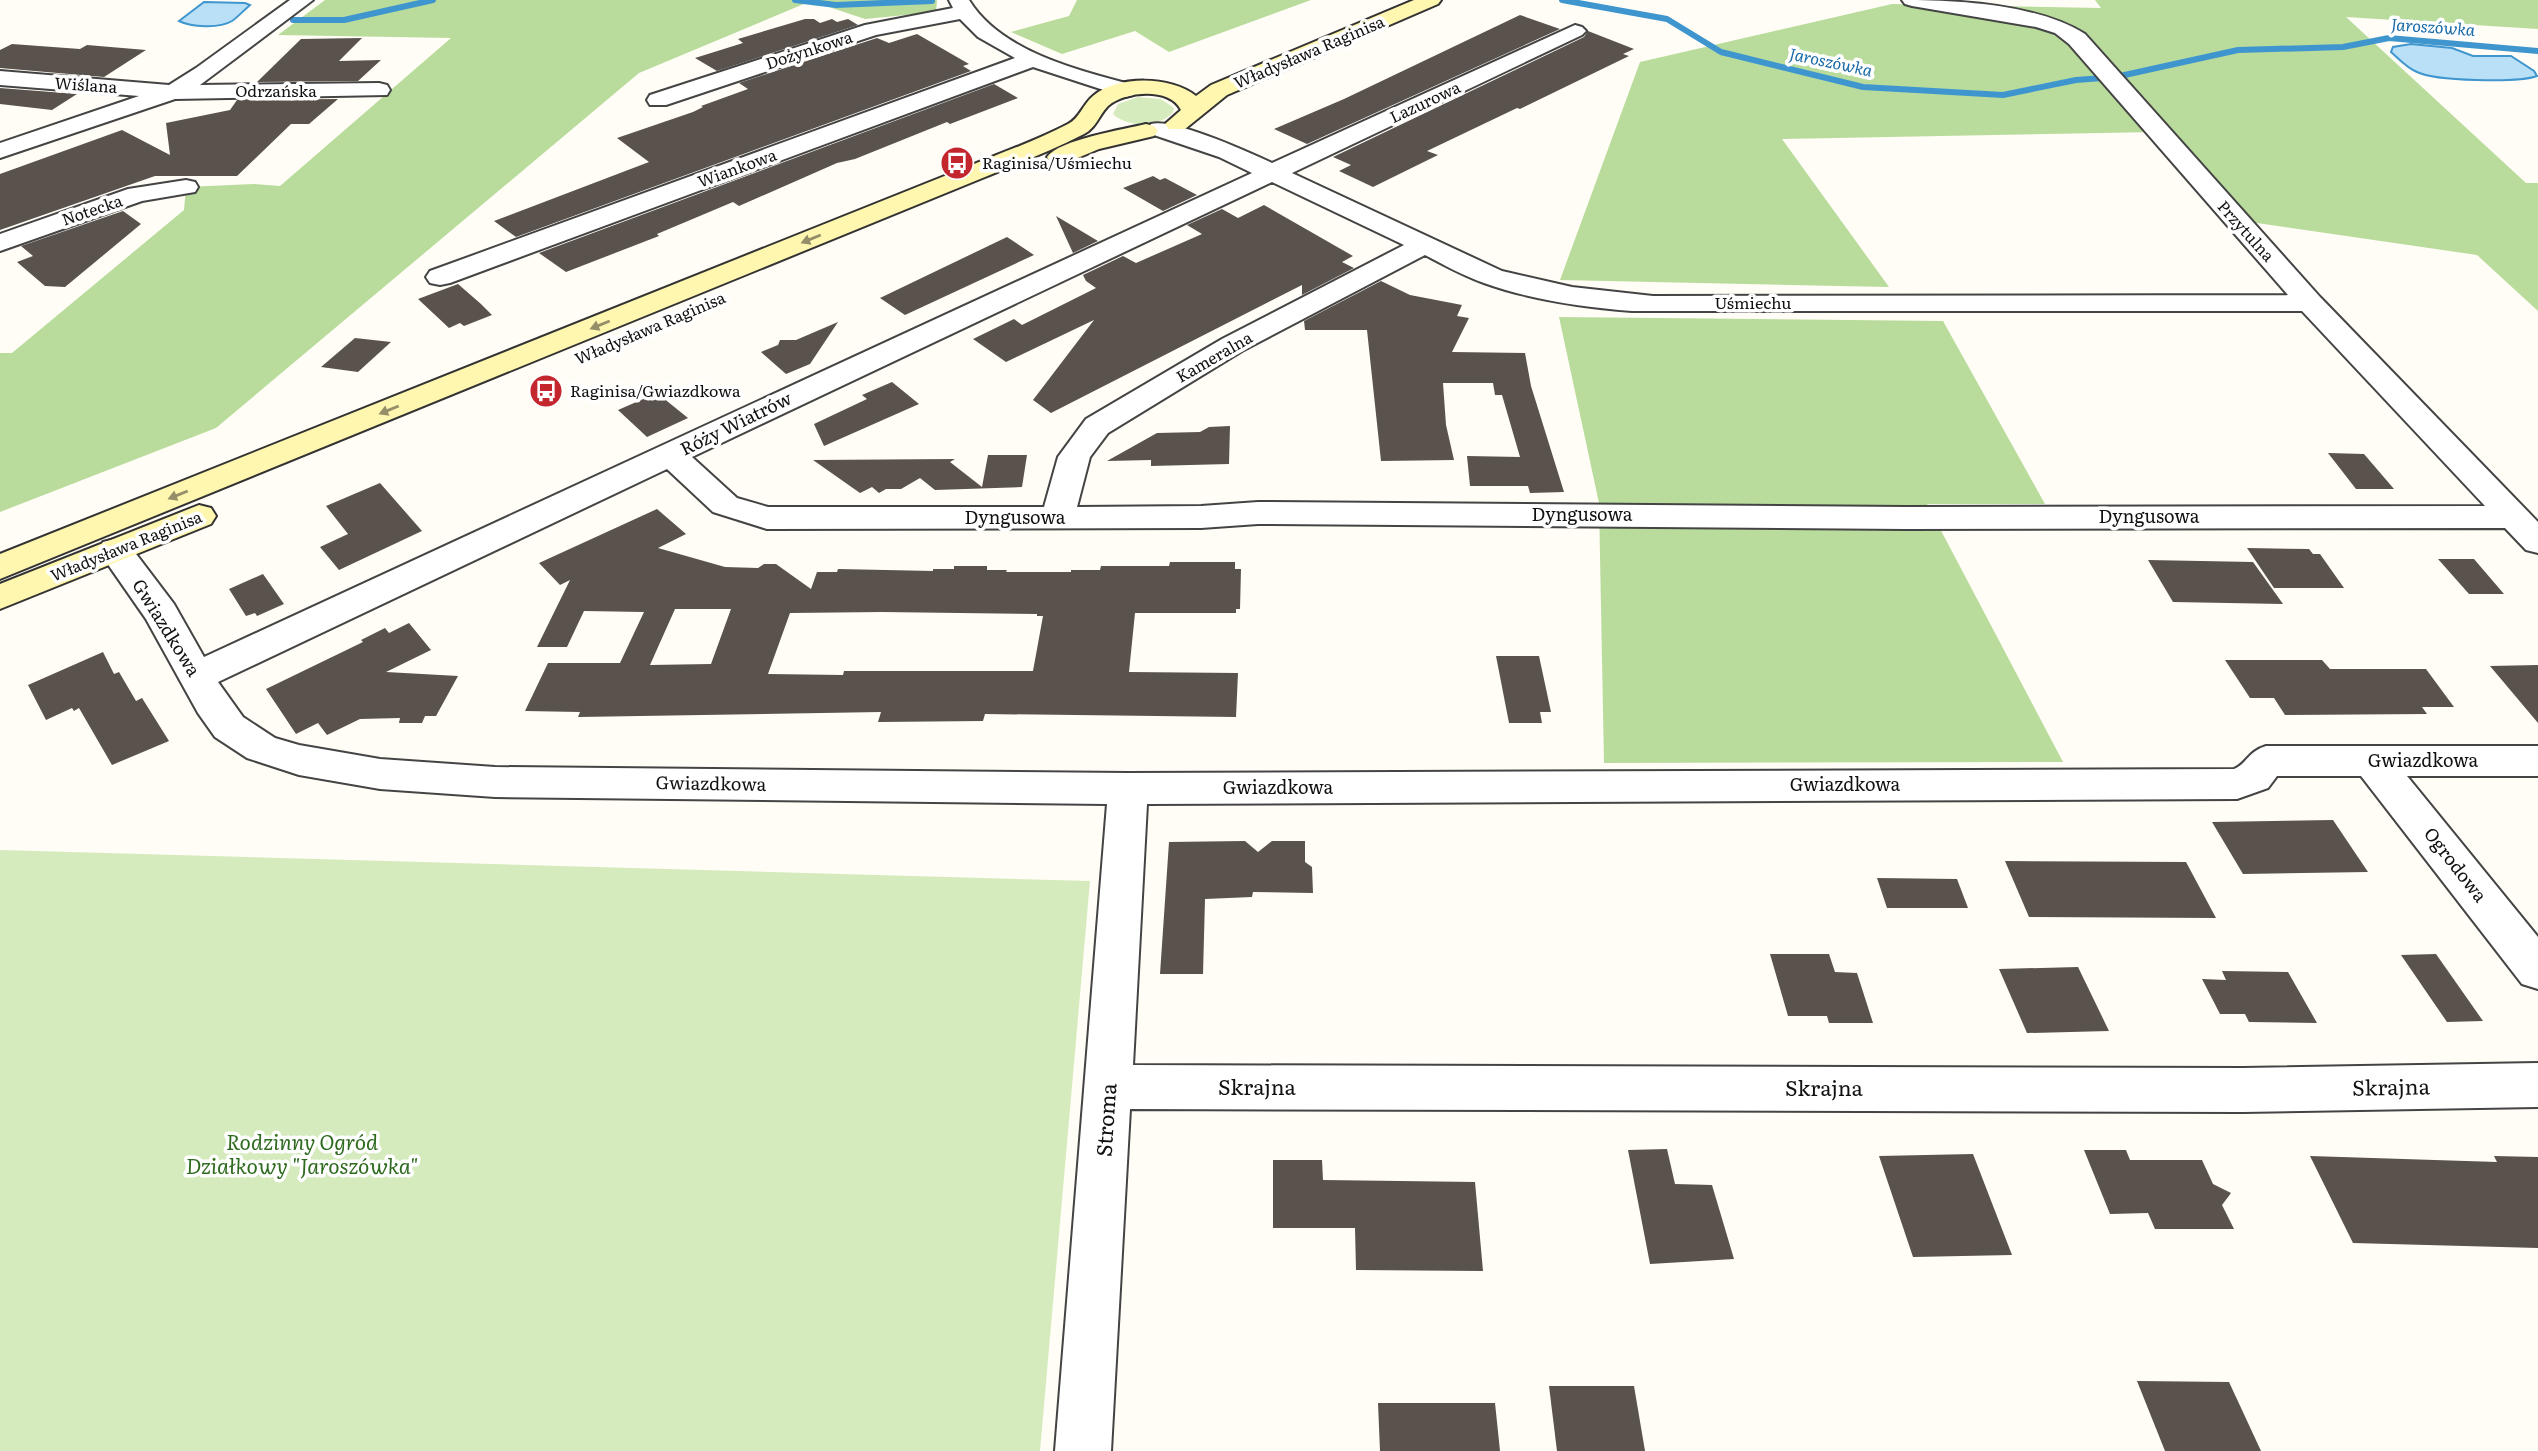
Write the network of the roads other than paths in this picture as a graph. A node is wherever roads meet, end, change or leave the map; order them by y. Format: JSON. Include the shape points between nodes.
{"nodes":[{"id":1,"x":303,"y":0,"type":"edge"},
{"id":2,"x":1385,"y":0,"type":"edge"},
{"id":3,"x":1431,"y":0,"type":"edge"},
{"id":4,"x":1912,"y":0,"type":"edge"},
{"id":5,"x":962,"y":6,"type":"edge"},
{"id":6,"x":1575,"y":31,"type":"dead end"},
{"id":7,"x":1033,"y":59,"type":"junction"},
{"id":8,"x":1059,"y":70,"type":"junction"},
{"id":9,"x":0,"y":78,"type":"edge"},
{"id":10,"x":1135,"y":89,"type":"junction"},
{"id":11,"x":379,"y":90,"type":"dead end"},
{"id":12,"x":173,"y":92,"type":"junction"},
{"id":13,"x":657,"y":100,"type":"dead end"},
{"id":14,"x":1096,"y":108,"type":"junction"},
{"id":15,"x":1189,"y":115,"type":"junction"},
{"id":16,"x":1152,"y":130,"type":"junction"},
{"id":17,"x":0,"y":151,"type":"edge"},
{"id":18,"x":1228,"y":152,"type":"junction"},
{"id":19,"x":1275,"y":174,"type":"junction"},
{"id":20,"x":186,"y":187,"type":"dead end"},
{"id":21,"x":0,"y":243,"type":"edge"},
{"id":22,"x":1425,"y":245,"type":"junction"},
{"id":23,"x":440,"y":276,"type":"dead end"},
{"id":24,"x":2310,"y":303,"type":"junction"},
{"id":25,"x":671,"y":456,"type":"junction"},
{"id":26,"x":2514,"y":517,"type":"junction"},
{"id":27,"x":1058,"y":518,"type":"junction"},
{"id":28,"x":2538,"y":542,"type":"edge"},
{"id":29,"x":115,"y":550,"type":"junction"},
{"id":30,"x":0,"y":567,"type":"edge"},
{"id":31,"x":0,"y":597,"type":"edge"},
{"id":32,"x":197,"y":676,"type":"junction"},
{"id":33,"x":2372,"y":761,"type":"junction"},
{"id":34,"x":2538,"y":761,"type":"edge"},
{"id":35,"x":1128,"y":789,"type":"junction"},
{"id":36,"x":2538,"y":970,"type":"edge"},
{"id":37,"x":2538,"y":1085,"type":"edge"},
{"id":38,"x":1109,"y":1087,"type":"junction"},
{"id":39,"x":1083,"y":1451,"type":"edge"}],
"edges":[{"from":1,"to":12,"type":"street","name":"Odrzańska"},
{"from":2,"to":10,"type":"main road","name":"Władysława Raginisa","via":[[1198,76]]},
{"from":3,"to":15,"type":"main road","name":"Władysława Raginisa","via":[[1219,90]]},
{"from":4,"to":24,"type":"street","name":"Przytulna","via":[[2041,21],[2070,34],[2116,80]]},
{"from":5,"to":7,"type":"street","via":[[985,33]]},
{"from":5,"to":13,"type":"street","name":"Dożynkowa","via":[[872,29]]},
{"from":6,"to":19,"type":"street","name":"Lazurowa"},
{"from":7,"to":8,"type":"street"},
{"from":7,"to":23,"type":"street","name":"Wiankowa"},
{"from":8,"to":10,"type":"street"},
{"from":8,"to":14,"type":"street"},
{"from":9,"to":12,"type":"street","name":"Wiślana"},
{"from":10,"to":14,"type":"main road","name":"Władysława Raginisa","via":[[1114,93]]},
{"from":10,"to":15,"type":"main road","via":[[1176,92],[1189,100]]},
{"from":11,"to":12,"type":"street","name":"Odrzańska"},
{"from":12,"to":17,"type":"street","name":"Odrzańska"},
{"from":14,"to":16,"type":"main road","via":[[1107,125]]},
{"from":14,"to":30,"type":"main road","name":"Władysława Raginisa","one_way":true,"via":[[1079,128],[976,172]]},
{"from":15,"to":16,"type":"main road","name":"Władysława Raginisa"},
{"from":15,"to":18,"type":"street","name":"Uśmiechu"},
{"from":16,"to":18,"type":"street","name":"Uśmiechu"},
{"from":16,"to":29,"type":"main road","name":"Władysława Raginisa","via":[[1091,144]]},
{"from":18,"to":19,"type":"street","name":"Uśmiechu"},
{"from":19,"to":22,"type":"street","name":"Uśmiechu"},
{"from":19,"to":25,"type":"street","name":"Róży Wiatrów","via":[[906,342]]},
{"from":20,"to":21,"type":"street","name":"Notecka","via":[[137,194]]},
{"from":22,"to":24,"type":"street","name":"Uśmiechu","via":[[1492,277],[1619,303]]},
{"from":22,"to":27,"type":"street","name":"Kameralna","via":[[1232,345],[1097,426],[1074,453]]},
{"from":24,"to":26,"type":"street","name":"Przytulna"},
{"from":25,"to":27,"type":"street","name":"Dyngusowa","via":[[725,505],[767,518]]},
{"from":25,"to":32,"type":"street","name":"Róży Wiatrów"},
{"from":26,"to":27,"type":"street","name":"Dyngusowa","via":[[1258,513]]},
{"from":26,"to":28,"type":"street","name":"Przytulna"},
{"from":29,"to":31,"type":"main road","name":"Władysława Raginisa"},
{"from":29,"to":32,"type":"street","name":"Gwiazdkowa","via":[[161,614]]},
{"from":32,"to":35,"type":"street","name":"Gwiazdkowa","via":[[229,727],[261,748],[299,760],[380,774],[495,782]]},
{"from":33,"to":34,"type":"street","name":"Gwiazdkowa"},
{"from":33,"to":35,"type":"street","name":"Gwiazdkowa","via":[[2266,761],[2254,777],[2237,784]]},
{"from":33,"to":36,"type":"street","name":"Ogrodowa"},
{"from":35,"to":38,"type":"street","name":"Stroma"},
{"from":37,"to":38,"type":"street","name":"Skrajna","via":[[2243,1090]]},
{"from":38,"to":39,"type":"street","name":"Stroma"}]}
